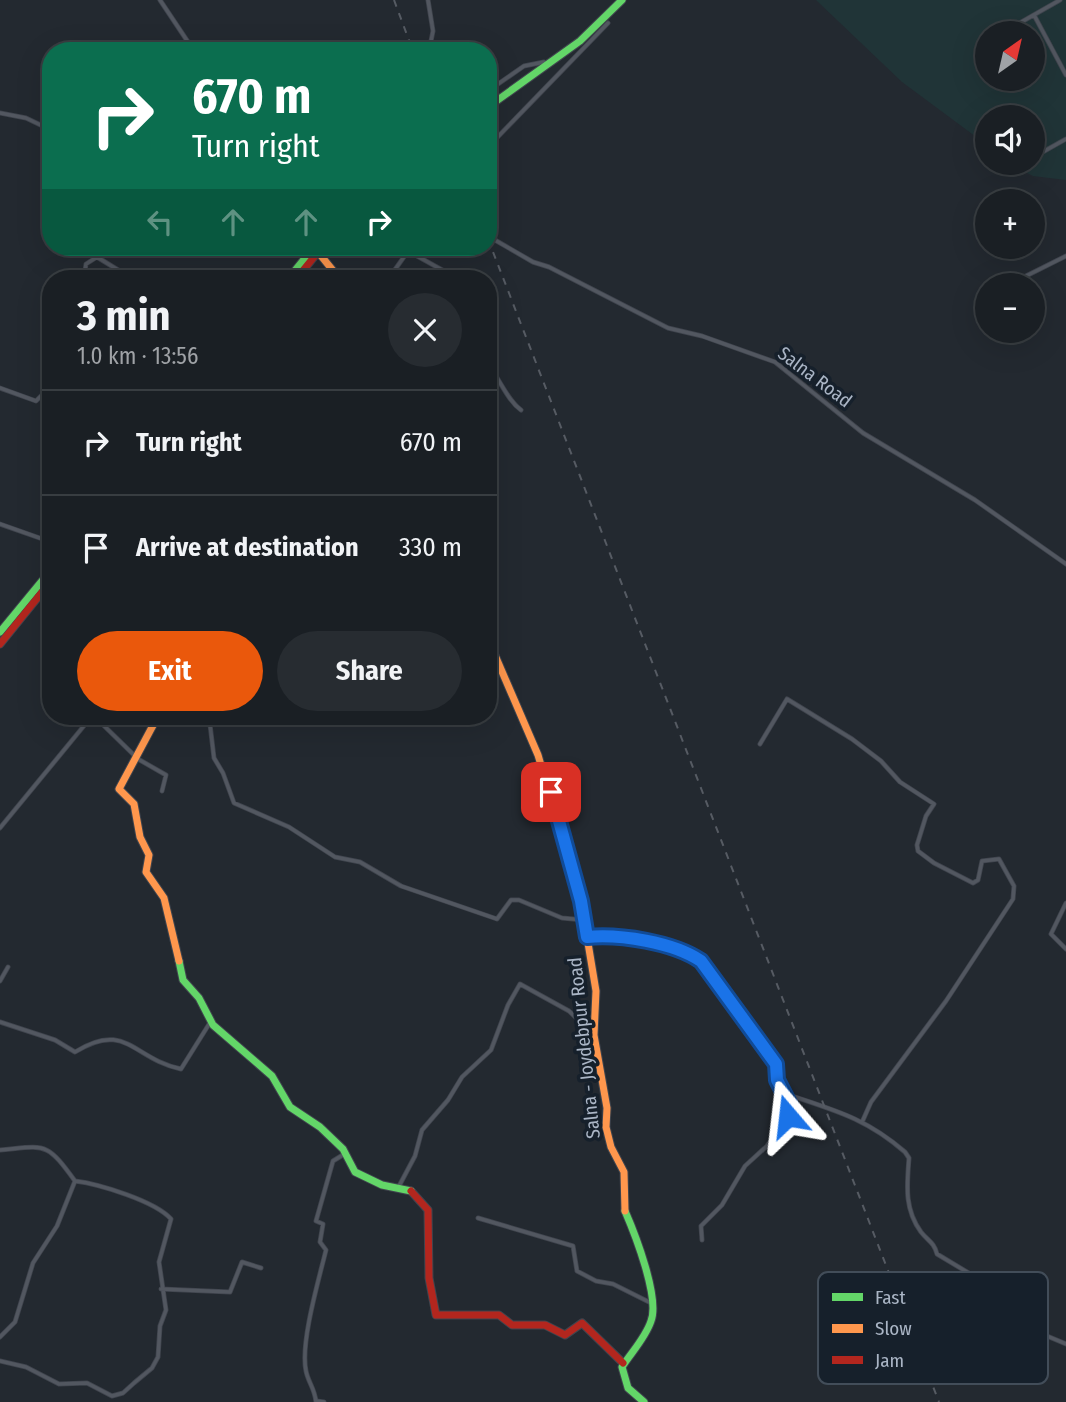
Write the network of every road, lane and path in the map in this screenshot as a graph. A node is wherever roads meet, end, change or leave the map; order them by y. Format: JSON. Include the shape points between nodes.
{"nodes":[{"id":1,"x":160,"y":0,"type":"edge"},
{"id":2,"x":428,"y":0,"type":"edge"},
{"id":3,"x":614,"y":0,"type":"edge"},
{"id":4,"x":622,"y":0,"type":"edge"},
{"id":5,"x":1060,"y":0,"type":"edge"},
{"id":6,"x":1034,"y":15,"type":"junction"},
{"id":7,"x":1023,"y":21,"type":"edge"},
{"id":8,"x":608,"y":23,"type":"dead end"},
{"id":9,"x":188,"y":42,"type":"edge"},
{"id":10,"x":431,"y":42,"type":"edge"},
{"id":11,"x":544,"y":62,"type":"junction"},
{"id":12,"x":1066,"y":75,"type":"edge"},
{"id":13,"x":517,"y":84,"type":"junction"},
{"id":14,"x":497,"y":85,"type":"edge"},
{"id":15,"x":497,"y":98,"type":"edge"},
{"id":16,"x":0,"y":113,"type":"edge"},
{"id":17,"x":42,"y":126,"type":"edge"},
{"id":18,"x":497,"y":138,"type":"edge"},
{"id":19,"x":1066,"y":139,"type":"edge"},
{"id":20,"x":1045,"y":151,"type":"edge"},
{"id":21,"x":497,"y":241,"type":"edge"},
{"id":22,"x":311,"y":256,"type":"edge"},
{"id":23,"x":323,"y":256,"type":"edge"},
{"id":24,"x":417,"y":256,"type":"edge"},
{"id":25,"x":1066,"y":256,"type":"edge"},
{"id":26,"x":85,"y":270,"type":"edge"},
{"id":27,"x":118,"y":270,"type":"edge"},
{"id":28,"x":297,"y":270,"type":"edge"},
{"id":29,"x":334,"y":270,"type":"edge"},
{"id":30,"x":442,"y":270,"type":"edge"},
{"id":31,"x":1032,"y":273,"type":"edge"},
{"id":32,"x":497,"y":376,"type":"edge"},
{"id":33,"x":0,"y":388,"type":"edge"},
{"id":34,"x":42,"y":397,"type":"edge"},
{"id":35,"x":521,"y":410,"type":"dead end"},
{"id":36,"x":0,"y":524,"type":"edge"},
{"id":37,"x":42,"y":539,"type":"edge"},
{"id":38,"x":1066,"y":564,"type":"edge"},
{"id":39,"x":42,"y":581,"type":"edge"},
{"id":40,"x":42,"y":592,"type":"edge"},
{"id":41,"x":0,"y":632,"type":"edge"},
{"id":42,"x":0,"y":644,"type":"edge"},
{"id":43,"x":497,"y":661,"type":"edge"},
{"id":44,"x":86,"y":725,"type":"edge"},
{"id":45,"x":102,"y":725,"type":"edge"},
{"id":46,"x":152,"y":725,"type":"edge"},
{"id":47,"x":210,"y":725,"type":"edge"},
{"id":48,"x":760,"y":744,"type":"dead end"},
{"id":49,"x":138,"y":759,"type":"junction"},
{"id":50,"x":162,"y":791,"type":"dead end"},
{"id":51,"x":0,"y":828,"type":"edge"},
{"id":52,"x":1066,"y":903,"type":"edge"},
{"id":53,"x":584,"y":920,"type":"junction"},
{"id":54,"x":587,"y":937,"type":"junction"},
{"id":55,"x":1066,"y":949,"type":"edge"},
{"id":56,"x":8,"y":967,"type":"dead end"},
{"id":57,"x":0,"y":981,"type":"edge"},
{"id":58,"x":211,"y":1021,"type":"junction"},
{"id":59,"x":0,"y":1022,"type":"edge"},
{"id":60,"x":594,"y":1035,"type":"junction"},
{"id":61,"x":786,"y":1094,"type":"junction"},
{"id":62,"x":863,"y":1120,"type":"junction"},
{"id":63,"x":0,"y":1150,"type":"edge"},
{"id":64,"x":346,"y":1153,"type":"junction"},
{"id":65,"x":75,"y":1181,"type":"junction"},
{"id":66,"x":398,"y":1188,"type":"junction"},
{"id":67,"x":478,"y":1219,"type":"dead end"},
{"id":68,"x":702,"y":1240,"type":"dead end"},
{"id":69,"x":261,"y":1268,"type":"dead end"},
{"id":70,"x":967,"y":1272,"type":"edge"},
{"id":71,"x":161,"y":1289,"type":"junction"},
{"id":72,"x":651,"y":1303,"type":"junction"},
{"id":73,"x":0,"y":1337,"type":"edge"},
{"id":74,"x":1048,"y":1337,"type":"edge"},
{"id":75,"x":1066,"y":1344,"type":"edge"},
{"id":76,"x":0,"y":1361,"type":"edge"},
{"id":77,"x":623,"y":1363,"type":"junction"},
{"id":78,"x":117,"y":1395,"type":"junction"},
{"id":79,"x":316,"y":1401,"type":"edge"},
{"id":80,"x":110,"y":1402,"type":"edge"},
{"id":81,"x":324,"y":1402,"type":"edge"},
{"id":82,"x":644,"y":1402,"type":"edge"}],
"edges":[{"from":1,"to":9,"type":"street"},
{"from":2,"to":10,"type":"street"},
{"from":3,"to":11,"type":"main road"},
{"from":4,"to":13,"type":"main road","via":[[580,41]]},
{"from":5,"to":6,"type":"street"},
{"from":6,"to":7,"type":"street"},
{"from":6,"to":12,"type":"street"},
{"from":8,"to":18,"type":"street"},
{"from":11,"to":13,"type":"main road"},
{"from":11,"to":14,"type":"street","via":[[524,66]]},
{"from":13,"to":15,"type":"main road"},
{"from":16,"to":17,"type":"street"},
{"from":19,"to":20,"type":"street"},
{"from":21,"to":38,"type":"street","name":"Salna Road","via":[[667,328],[775,362],[863,433],[975,500]]},
{"from":22,"to":28,"type":"main road"},
{"from":23,"to":29,"type":"main road"},
{"from":24,"to":30,"type":"street"},
{"from":25,"to":31,"type":"street"},
{"from":26,"to":27,"type":"street","via":[[97,257]]},
{"from":32,"to":35,"type":"street"},
{"from":33,"to":34,"type":"street","via":[[36,401]]},
{"from":36,"to":37,"type":"street"},
{"from":39,"to":41,"type":"main road"},
{"from":40,"to":42,"type":"main road"},
{"from":43,"to":53,"type":"main road","name":"Salna - Joydebpur Road","via":[[546,778]]},
{"from":44,"to":51,"type":"street"},
{"from":45,"to":49,"type":"street"},
{"from":46,"to":49,"type":"main road"},
{"from":47,"to":53,"type":"street","via":[[215,760],[232,802],[289,827],[335,857],[355,859],[401,886],[497,919],[513,899],[562,918]]},
{"from":48,"to":62,"type":"street","via":[[787,699],[819,716],[934,804],[917,845],[922,855],[973,883],[982,861],[999,859],[1014,886],[1013,898]]},
{"from":49,"to":50,"type":"street","via":[[166,775]]},
{"from":49,"to":58,"type":"main road","via":[[119,789],[134,804],[140,837],[149,855],[146,872],[164,898],[183,980]]},
{"from":52,"to":55,"type":"street","via":[[1051,934]]},
{"from":53,"to":54,"type":"main road","name":"Salna - Joydebpur Road"},
{"from":54,"to":60,"type":"main road","name":"Salna - Joydebpur Road","via":[[596,990]]},
{"from":54,"to":61,"type":"street","via":[[627,937],[691,954],[701,961],[776,1064],[777,1080]]},
{"from":56,"to":57,"type":"street"},
{"from":58,"to":59,"type":"street","via":[[181,1069],[156,1063],[122,1039],[94,1040],[75,1052],[55,1040]]},
{"from":58,"to":64,"type":"main road","via":[[272,1076],[290,1107],[320,1127]]},
{"from":60,"to":66,"type":"street","via":[[569,1011],[520,985],[491,1050],[462,1077],[422,1130]]},
{"from":60,"to":72,"type":"main road","name":"Salna - Joydebpur Road","via":[[608,1136],[624,1172],[623,1205],[636,1236]]},
{"from":61,"to":62,"type":"street"},
{"from":61,"to":68,"type":"street","via":[[792,1109],[788,1116],[701,1226]]},
{"from":62,"to":70,"type":"street","via":[[909,1158],[907,1205],[937,1254]]},
{"from":63,"to":65,"type":"street","via":[[42,1147],[56,1155]]},
{"from":64,"to":66,"type":"main road","via":[[362,1177]]},
{"from":64,"to":79,"type":"street","via":[[333,1161],[316,1219],[324,1226],[320,1242],[326,1250],[314,1291],[305,1360]]},
{"from":65,"to":71,"type":"street","via":[[128,1192],[169,1216],[159,1262]]},
{"from":65,"to":73,"type":"street","via":[[57,1226],[33,1263],[15,1322]]},
{"from":66,"to":77,"type":"main road","via":[[413,1192],[429,1213],[429,1278],[436,1315],[499,1315],[512,1325],[545,1325],[565,1335],[582,1323]]},
{"from":67,"to":72,"type":"street","via":[[573,1247],[577,1271]]},
{"from":69,"to":71,"type":"street","via":[[242,1262],[230,1292]]},
{"from":71,"to":78,"type":"street","via":[[166,1310],[158,1357],[152,1368]]},
{"from":72,"to":77,"type":"main road","name":"Salna - Joydebpur Road","via":[[654,1316]]},
{"from":74,"to":75,"type":"street"},
{"from":76,"to":78,"type":"street","via":[[26,1367],[59,1384],[87,1383]]},
{"from":77,"to":82,"type":"main road","via":[[624,1381]]},
{"from":78,"to":80,"type":"street"},
{"from":79,"to":81,"type":"street"}]}
